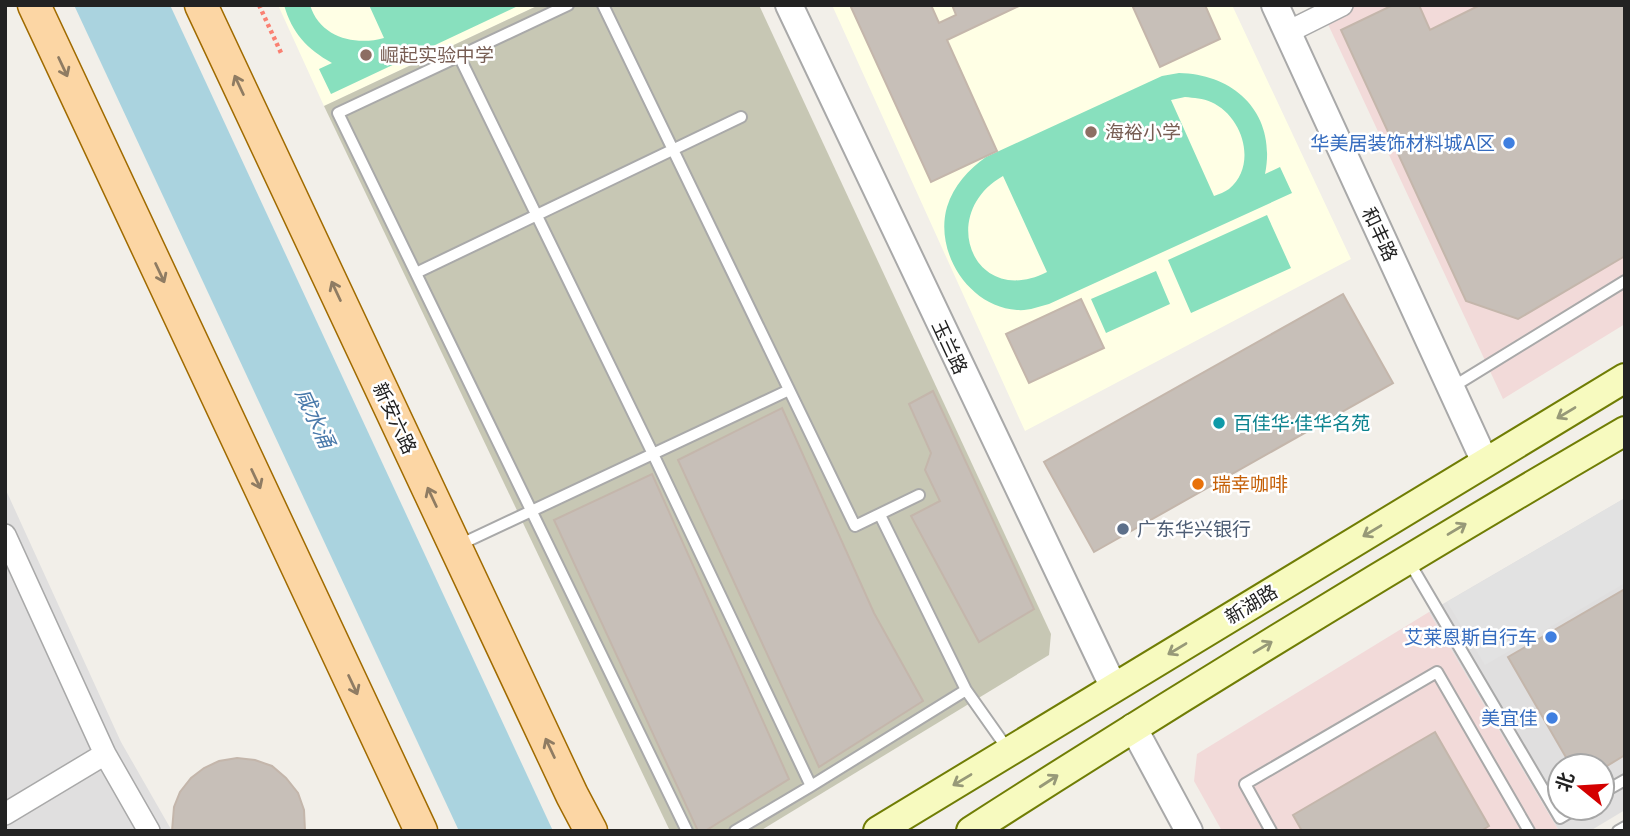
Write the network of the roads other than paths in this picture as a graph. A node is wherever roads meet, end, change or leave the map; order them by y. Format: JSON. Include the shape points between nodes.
{"nodes":[{"id":1,"x":34,"y":5,"type":"edge"},
{"id":2,"x":201,"y":5,"type":"edge"},
{"id":3,"x":568,"y":5,"type":"edge"},
{"id":4,"x":603,"y":5,"type":"edge"},
{"id":5,"x":789,"y":5,"type":"edge"},
{"id":6,"x":1275,"y":5,"type":"edge"},
{"id":7,"x":1342,"y":5,"type":"edge"},
{"id":8,"x":1288,"y":32,"type":"junction"},
{"id":9,"x":459,"y":56,"type":"junction"},
{"id":10,"x":741,"y":117,"type":"dead end"},
{"id":11,"x":673,"y":150,"type":"junction"},
{"id":12,"x":537,"y":216,"type":"junction"},
{"id":13,"x":416,"y":273,"type":"junction"},
{"id":14,"x":1625,"y":281,"type":"edge"},
{"id":15,"x":1625,"y":378,"type":"edge"},
{"id":16,"x":1451,"y":388,"type":"junction"},
{"id":17,"x":789,"y":390,"type":"junction"},
{"id":18,"x":1625,"y":431,"type":"edge"},
{"id":19,"x":653,"y":454,"type":"junction"},
{"id":20,"x":1485,"y":462,"type":"junction"},
{"id":21,"x":919,"y":495,"type":"dead end"},
{"id":22,"x":532,"y":511,"type":"junction"},
{"id":23,"x":880,"y":514,"type":"junction"},
{"id":24,"x":5,"y":535,"type":"edge"},
{"id":25,"x":456,"y":547,"type":"junction"},
{"id":26,"x":1408,"y":559,"type":"junction"},
{"id":27,"x":1114,"y":688,"type":"junction"},
{"id":28,"x":966,"y":690,"type":"junction"},
{"id":29,"x":1133,"y":727,"type":"junction"},
{"id":30,"x":1009,"y":751,"type":"junction"},
{"id":31,"x":105,"y":754,"type":"junction"},
{"id":32,"x":811,"y":786,"type":"junction"},
{"id":33,"x":1546,"y":794,"type":"edge"},
{"id":34,"x":572,"y":795,"type":"junction"},
{"id":35,"x":5,"y":814,"type":"edge"},
{"id":36,"x":1625,"y":827,"type":"edge"},
{"id":37,"x":149,"y":831,"type":"edge"},
{"id":38,"x":421,"y":831,"type":"edge"},
{"id":39,"x":591,"y":831,"type":"edge"},
{"id":40,"x":603,"y":831,"type":"edge"},
{"id":41,"x":687,"y":831,"type":"edge"},
{"id":42,"x":735,"y":831,"type":"edge"},
{"id":43,"x":878,"y":831,"type":"edge"},
{"id":44,"x":971,"y":831,"type":"edge"},
{"id":45,"x":1189,"y":831,"type":"edge"},
{"id":46,"x":1271,"y":831,"type":"edge"},
{"id":47,"x":1529,"y":831,"type":"edge"},
{"id":48,"x":1618,"y":831,"type":"edge"}],
"edges":[{"from":1,"to":38,"type":"main road","one_way":true},
{"from":25,"to":2,"type":"main road","name":"新安六路","one_way":true},
{"from":3,"to":9,"type":"lane"},
{"from":4,"to":11,"type":"lane"},
{"from":5,"to":27,"type":"street","name":"玉兰路"},
{"from":6,"to":8,"type":"street","name":"和丰路"},
{"from":7,"to":8,"type":"street"},
{"from":8,"to":16,"type":"street","name":"和丰路"},
{"from":9,"to":12,"type":"lane"},
{"from":9,"to":13,"type":"lane","via":[[338,113]]},
{"from":10,"to":11,"type":"lane"},
{"from":11,"to":12,"type":"lane"},
{"from":11,"to":17,"type":"lane"},
{"from":12,"to":13,"type":"lane"},
{"from":12,"to":19,"type":"lane"},
{"from":13,"to":22,"type":"lane"},
{"from":14,"to":16,"type":"lane"},
{"from":15,"to":20,"type":"main road","name":"新湖路","one_way":true},
{"from":16,"to":20,"type":"street","name":"和丰路"},
{"from":17,"to":19,"type":"lane"},
{"from":17,"to":23,"type":"lane","via":[[855,526]]},
{"from":26,"to":18,"type":"main road","one_way":true},
{"from":19,"to":22,"type":"lane"},
{"from":19,"to":32,"type":"lane"},
{"from":20,"to":27,"type":"main road","name":"新湖路","one_way":true},
{"from":21,"to":23,"type":"lane"},
{"from":22,"to":25,"type":"lane"},
{"from":22,"to":41,"type":"lane"},
{"from":23,"to":28,"type":"lane"},
{"from":24,"to":31,"type":"street"},
{"from":34,"to":25,"type":"main road","name":"新安六路","one_way":true},
{"from":29,"to":26,"type":"main road","one_way":true},
{"from":26,"to":33,"type":"lane"},
{"from":27,"to":30,"type":"main road","name":"新湖路"},
{"from":28,"to":30,"type":"lane"},
{"from":28,"to":32,"type":"lane"},
{"from":44,"to":29,"type":"main road","one_way":true},
{"from":29,"to":45,"type":"street"},
{"from":30,"to":43,"type":"main road","name":"新湖路","one_way":true},
{"from":31,"to":35,"type":"street"},
{"from":31,"to":37,"type":"street"},
{"from":32,"to":42,"type":"lane"},
{"from":34,"to":39,"type":"main road","name":"新安六路"},
{"from":34,"to":40,"type":"main road"},
{"from":36,"to":48,"type":"lane"},
{"from":46,"to":47,"type":"lane","via":[[1245,784],[1437,672]]}]}
